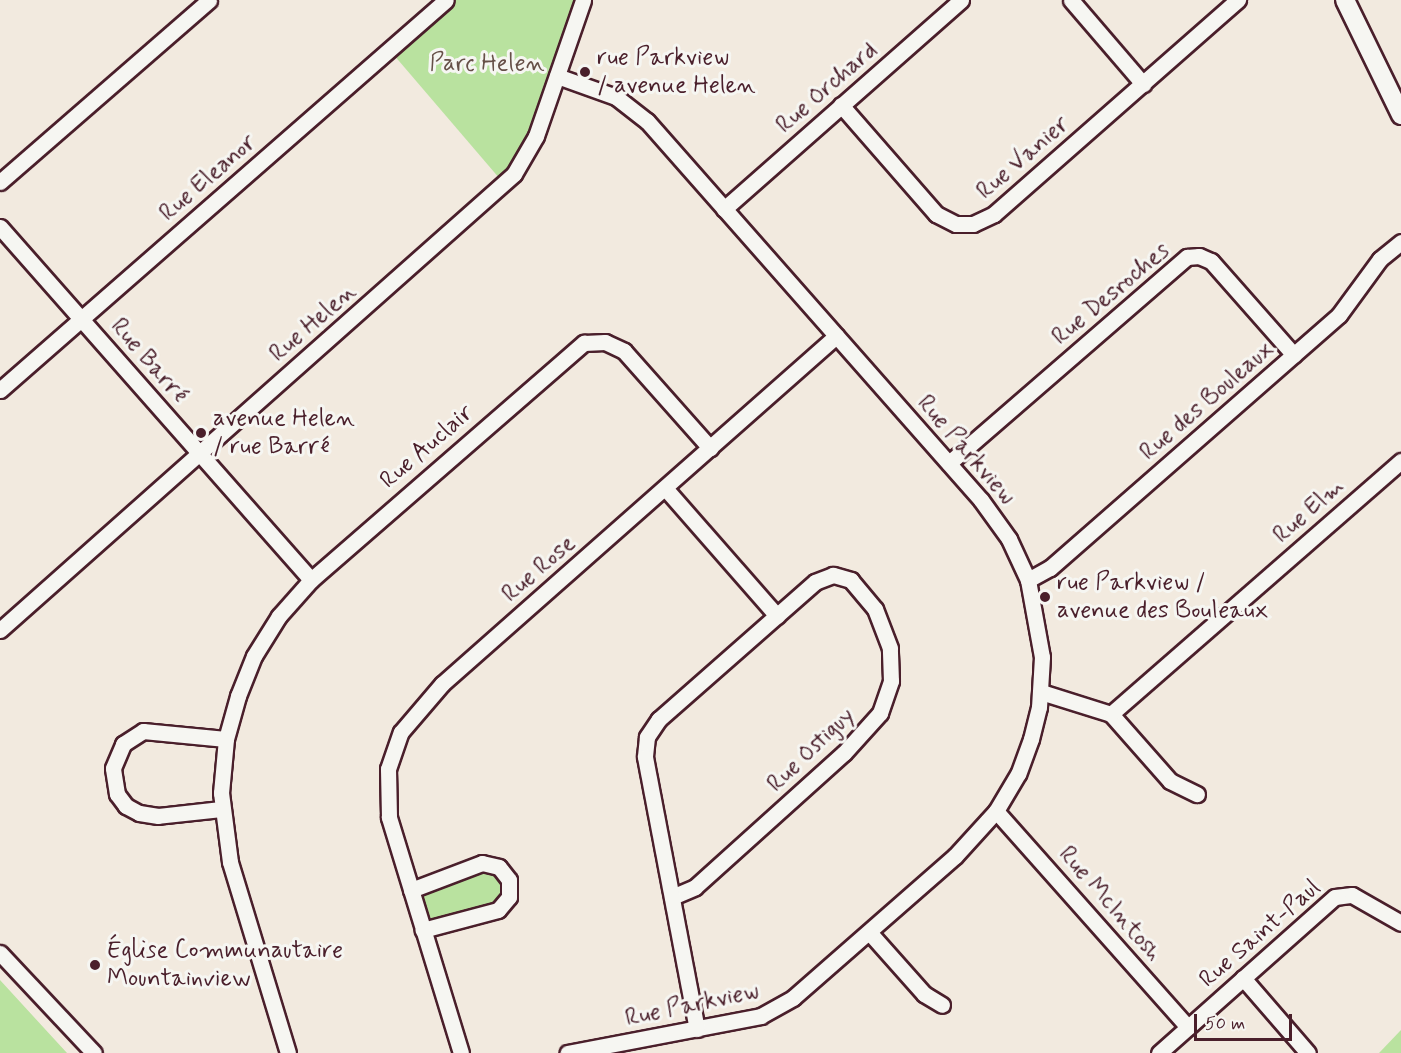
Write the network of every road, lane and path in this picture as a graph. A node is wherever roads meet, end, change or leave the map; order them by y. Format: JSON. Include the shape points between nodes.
{"nodes":[{"id":1,"x":209,"y":0,"type":"edge"},
{"id":2,"x":447,"y":0,"type":"edge"},
{"id":3,"x":583,"y":0,"type":"edge"},
{"id":4,"x":961,"y":0,"type":"edge"},
{"id":5,"x":1071,"y":0,"type":"edge"},
{"id":6,"x":1238,"y":0,"type":"edge"},
{"id":7,"x":1345,"y":0,"type":"edge"},
{"id":8,"x":557,"y":76,"type":"junction"},
{"id":9,"x":1143,"y":84,"type":"junction"},
{"id":10,"x":841,"y":105,"type":"junction"},
{"id":11,"x":1401,"y":115,"type":"edge"},
{"id":12,"x":0,"y":183,"type":"edge"},
{"id":13,"x":724,"y":209,"type":"junction"},
{"id":14,"x":0,"y":227,"type":"edge"},
{"id":15,"x":1401,"y":242,"type":"edge"},
{"id":16,"x":81,"y":319,"type":"junction"},
{"id":17,"x":836,"y":336,"type":"junction"},
{"id":18,"x":1294,"y":354,"type":"junction"},
{"id":19,"x":0,"y":390,"type":"edge"},
{"id":20,"x":710,"y":448,"type":"junction"},
{"id":21,"x":199,"y":453,"type":"junction"},
{"id":22,"x":1401,"y":461,"type":"edge"},
{"id":23,"x":949,"y":463,"type":"junction"},
{"id":24,"x":665,"y":488,"type":"junction"},
{"id":25,"x":311,"y":580,"type":"junction"},
{"id":26,"x":1028,"y":580,"type":"junction"},
{"id":27,"x":777,"y":616,"type":"junction"},
{"id":28,"x":0,"y":630,"type":"edge"},
{"id":29,"x":1041,"y":692,"type":"junction"},
{"id":30,"x":1111,"y":714,"type":"junction"},
{"id":31,"x":226,"y":740,"type":"junction"},
{"id":32,"x":1197,"y":794,"type":"dead end"},
{"id":33,"x":221,"y":809,"type":"junction"},
{"id":34,"x":996,"y":811,"type":"junction"},
{"id":35,"x":411,"y":890,"type":"junction"},
{"id":36,"x":672,"y":897,"type":"junction"},
{"id":37,"x":1401,"y":923,"type":"edge"},
{"id":38,"x":423,"y":930,"type":"junction"},
{"id":39,"x":870,"y":932,"type":"junction"},
{"id":40,"x":0,"y":953,"type":"edge"},
{"id":41,"x":1243,"y":978,"type":"junction"},
{"id":42,"x":942,"y":1005,"type":"dead end"},
{"id":43,"x":1188,"y":1027,"type":"junction"},
{"id":44,"x":697,"y":1029,"type":"junction"},
{"id":45,"x":639,"y":1046,"type":"edge"},
{"id":46,"x":94,"y":1053,"type":"edge"},
{"id":47,"x":288,"y":1053,"type":"edge"},
{"id":48,"x":461,"y":1053,"type":"edge"},
{"id":49,"x":567,"y":1053,"type":"edge"},
{"id":50,"x":1159,"y":1053,"type":"edge"},
{"id":51,"x":1308,"y":1053,"type":"edge"}],
"edges":[{"from":1,"to":12,"type":"street"},
{"from":2,"to":16,"type":"street","name":"Rue Eleanor"},
{"from":3,"to":8,"type":"street","name":"Rue Helen"},
{"from":4,"to":10,"type":"street","name":"Rue Orchard"},
{"from":5,"to":9,"type":"street"},
{"from":6,"to":9,"type":"street","name":"Rue Vanier"},
{"from":7,"to":11,"type":"street"},
{"from":8,"to":13,"type":"street","name":"Rue Parkview","via":[[628,105]]},
{"from":8,"to":21,"type":"street","name":"Rue Helen","via":[[533,145],[508,180]]},
{"from":9,"to":10,"type":"street","name":"Rue Vanier","via":[[994,214],[967,225],[950,223],[936,214]]},
{"from":10,"to":13,"type":"street","name":"Rue Orchard"},
{"from":13,"to":17,"type":"street","name":"Rue Parkview"},
{"from":14,"to":16,"type":"street","name":"Rue Barré"},
{"from":15,"to":18,"type":"street","name":"Rue des Bouleaux","via":[[1380,259],[1345,309]]},
{"from":16,"to":19,"type":"street","name":"Rue Eleanor"},
{"from":16,"to":21,"type":"street","name":"Rue Barré"},
{"from":17,"to":20,"type":"street","name":"Rue Rose"},
{"from":17,"to":23,"type":"street","name":"Rue Parkview"},
{"from":18,"to":23,"type":"street","name":"Rue Desroches","via":[[1211,261],[1200,256],[1187,257]]},
{"from":18,"to":26,"type":"street","name":"Rue des Bouleaux","via":[[1050,568]]},
{"from":20,"to":24,"type":"street","name":"Rue Rose"},
{"from":20,"to":25,"type":"street","name":"Rue Auclair","via":[[624,351],[605,342],[584,343]]},
{"from":21,"to":25,"type":"street","name":"Rue Barré"},
{"from":21,"to":28,"type":"street","name":"Rue Helen"},
{"from":22,"to":30,"type":"street","name":"Rue Elm"},
{"from":23,"to":26,"type":"street","name":"Rue Parkview","via":[[1000,524]]},
{"from":24,"to":27,"type":"street"},
{"from":24,"to":35,"type":"street","name":"Rue Rose","via":[[442,684],[405,724],[390,759],[386,798]]},
{"from":25,"to":31,"type":"street","name":"Rue Auclair","via":[[279,615],[254,656]]},
{"from":26,"to":29,"type":"street","name":"Rue Parkview","via":[[1040,633]]},
{"from":27,"to":36,"type":"street","name":"Rue Ostiguy","via":[[659,719],[647,737],[645,757]]},
{"from":27,"to":36,"type":"street","name":"Rue Ostiguy","via":[[824,577],[837,575],[851,580],[870,602],[886,632],[892,664],[886,698],[870,727],[844,753],[692,890]]},
{"from":29,"to":30,"type":"street"},
{"from":29,"to":34,"type":"street","name":"Rue Parkview","via":[[1023,762]]},
{"from":30,"to":32,"type":"street","via":[[1170,781]]},
{"from":31,"to":33,"type":"street","name":"Rue Auclair"},
{"from":31,"to":33,"type":"street","via":[[143,731],[123,744],[113,768],[117,794],[126,806],[140,813],[158,816]]},
{"from":33,"to":47,"type":"street","name":"Rue Auclair","via":[[233,873]]},
{"from":34,"to":39,"type":"street","name":"Rue Parkview","via":[[955,856]]},
{"from":34,"to":43,"type":"street","name":"Rue McIntosh"},
{"from":35,"to":38,"type":"street","name":"Rue Rose"},
{"from":35,"to":38,"type":"street","via":[[482,863],[499,867],[509,880],[509,897],[498,910]]},
{"from":36,"to":44,"type":"street","name":"Rue Ostiguy"},
{"from":37,"to":41,"type":"street","name":"Rue Saint-Paul","via":[[1352,895],[1338,895]]},
{"from":38,"to":48,"type":"street","name":"Rue Rose"},
{"from":39,"to":42,"type":"street","via":[[924,994]]},
{"from":39,"to":44,"type":"street","name":"Rue Parkview","via":[[781,1007],[760,1016]]},
{"from":40,"to":46,"type":"street"},
{"from":41,"to":43,"type":"street","name":"Rue Saint-Paul"},
{"from":41,"to":51,"type":"street"},
{"from":43,"to":50,"type":"street","name":"Rue Saint-Paul"},
{"from":44,"to":45,"type":"street","name":"Rue Parkview"},
{"from":45,"to":49,"type":"street","name":"Rue Parkview"}]}
